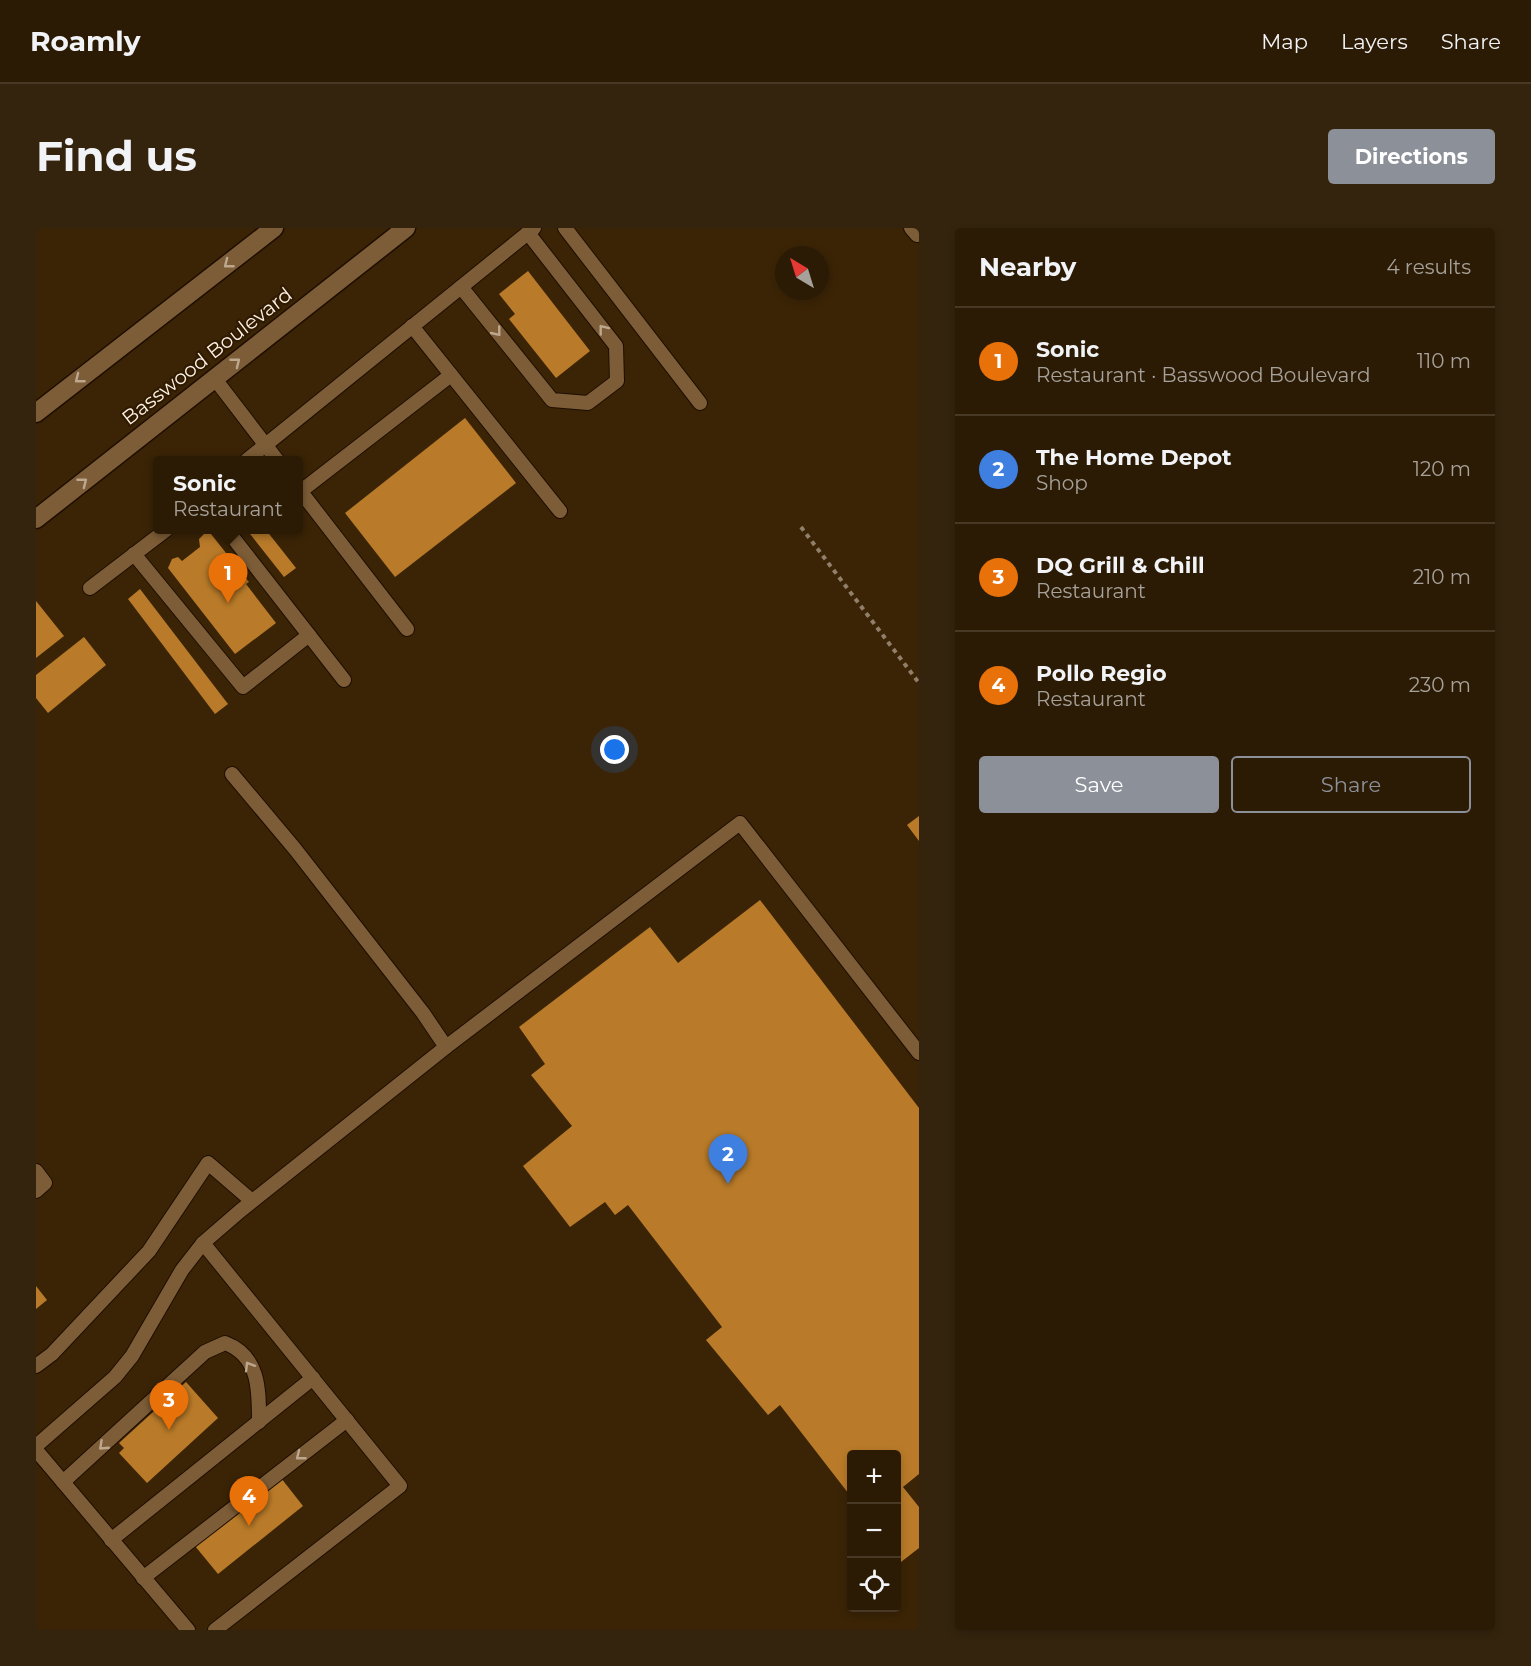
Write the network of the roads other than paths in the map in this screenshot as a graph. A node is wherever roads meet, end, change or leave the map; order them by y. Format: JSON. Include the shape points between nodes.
{"nodes":[{"id":1,"x":274,"y":228,"type":"edge"},
{"id":2,"x":406,"y":228,"type":"edge"},
{"id":3,"x":565,"y":228,"type":"edge"},
{"id":4,"x":531,"y":230,"type":"edge"},
{"id":5,"x":461,"y":287,"type":"junction"},
{"id":6,"x":412,"y":326,"type":"junction"},
{"id":7,"x":451,"y":375,"type":"junction"},
{"id":8,"x":214,"y":379,"type":"junction"},
{"id":9,"x":700,"y":403,"type":"dead end"},
{"id":10,"x":36,"y":413,"type":"edge"},
{"id":11,"x":265,"y":445,"type":"junction"},
{"id":12,"x":252,"y":456,"type":"edge"},
{"id":13,"x":274,"y":456,"type":"edge"},
{"id":14,"x":303,"y":488,"type":"edge"},
{"id":15,"x":303,"y":494,"type":"edge"},
{"id":16,"x":560,"y":510,"type":"dead end"},
{"id":17,"x":36,"y":519,"type":"edge"},
{"id":18,"x":161,"y":534,"type":"edge"},
{"id":19,"x":229,"y":534,"type":"edge"},
{"id":20,"x":134,"y":554,"type":"junction"},
{"id":21,"x":90,"y":588,"type":"dead end"},
{"id":22,"x":406,"y":629,"type":"dead end"},
{"id":23,"x":309,"y":635,"type":"junction"},
{"id":24,"x":344,"y":680,"type":"dead end"},
{"id":25,"x":232,"y":774,"type":"dead end"},
{"id":26,"x":446,"y":1047,"type":"junction"},
{"id":27,"x":919,"y":1053,"type":"edge"},
{"id":28,"x":36,"y":1171,"type":"edge"},
{"id":29,"x":36,"y":1191,"type":"edge"},
{"id":30,"x":252,"y":1201,"type":"junction"},
{"id":31,"x":203,"y":1243,"type":"junction"},
{"id":32,"x":36,"y":1366,"type":"edge"},
{"id":33,"x":314,"y":1378,"type":"junction"},
{"id":34,"x":347,"y":1420,"type":"junction"},
{"id":35,"x":259,"y":1422,"type":"junction"},
{"id":36,"x":36,"y":1448,"type":"edge"},
{"id":37,"x":63,"y":1482,"type":"junction"},
{"id":38,"x":111,"y":1540,"type":"junction"},
{"id":39,"x":143,"y":1578,"type":"junction"},
{"id":40,"x":188,"y":1630,"type":"edge"},
{"id":41,"x":215,"y":1630,"type":"edge"}],
"edges":[{"from":1,"to":10,"type":"main road","one_way":true},
{"from":8,"to":2,"type":"main road","name":"Basswood Boulevard","one_way":true},
{"from":3,"to":9,"type":"lane"},
{"from":4,"to":5,"type":"lane"},
{"from":5,"to":4,"type":"lane","one_way":true,"via":[[552,400],[588,403],[617,381],[616,346]]},
{"from":5,"to":6,"type":"lane"},
{"from":6,"to":7,"type":"lane"},
{"from":6,"to":11,"type":"lane"},
{"from":7,"to":14,"type":"lane"},
{"from":7,"to":16,"type":"lane"},
{"from":8,"to":11,"type":"lane"},
{"from":17,"to":8,"type":"main road","name":"Basswood Boulevard","one_way":true},
{"from":11,"to":12,"type":"lane"},
{"from":11,"to":13,"type":"lane"},
{"from":15,"to":22,"type":"lane"},
{"from":18,"to":20,"type":"lane"},
{"from":19,"to":23,"type":"lane"},
{"from":20,"to":21,"type":"lane"},
{"from":20,"to":23,"type":"lane","via":[[243,687]]},
{"from":23,"to":24,"type":"lane"},
{"from":25,"to":26,"type":"lane","via":[[295,849]]},
{"from":26,"to":27,"type":"lane","via":[[740,823]]},
{"from":26,"to":30,"type":"lane"},
{"from":28,"to":29,"type":"lane","via":[[45,1183]]},
{"from":30,"to":31,"type":"lane"},
{"from":30,"to":32,"type":"lane","via":[[208,1163],[148,1251],[52,1354]]},
{"from":31,"to":33,"type":"lane"},
{"from":31,"to":36,"type":"lane","via":[[115,1377]]},
{"from":33,"to":34,"type":"lane"},
{"from":33,"to":35,"type":"lane"},
{"from":34,"to":39,"type":"lane","one_way":true},
{"from":34,"to":41,"type":"lane","via":[[400,1486]]},
{"from":35,"to":37,"type":"lane","one_way":true,"via":[[258,1384],[250,1364],[237,1348],[225,1343],[205,1352]]},
{"from":35,"to":38,"type":"lane"},
{"from":36,"to":37,"type":"lane"},
{"from":37,"to":38,"type":"lane"},
{"from":38,"to":39,"type":"lane"},
{"from":39,"to":40,"type":"lane"}]}
